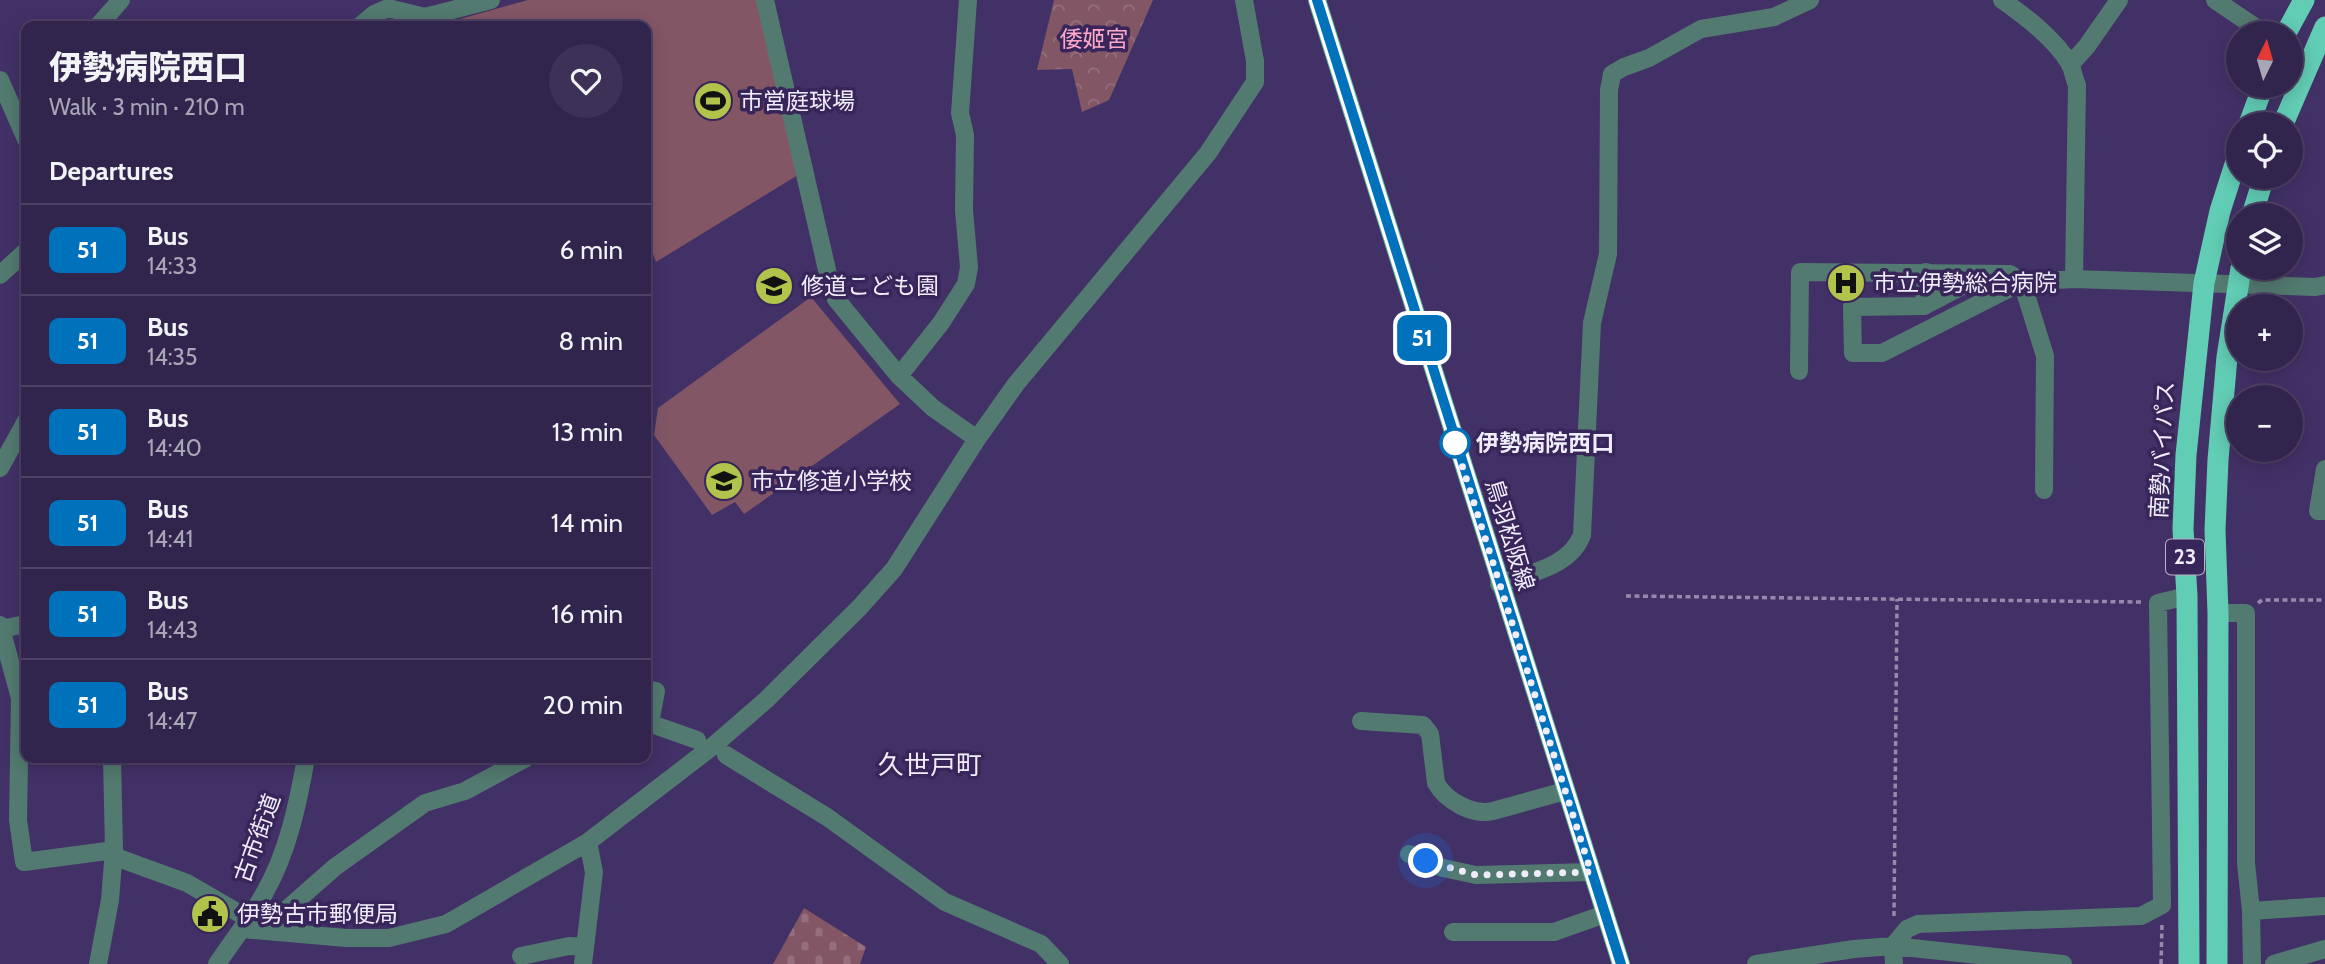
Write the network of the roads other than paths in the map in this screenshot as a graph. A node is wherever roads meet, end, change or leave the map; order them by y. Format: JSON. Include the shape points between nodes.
{"nodes":[{"id":1,"x":121,"y":0,"type":"edge"},
{"id":2,"x":491,"y":0,"type":"edge"},
{"id":3,"x":765,"y":0,"type":"edge"},
{"id":4,"x":968,"y":0,"type":"edge"},
{"id":5,"x":1244,"y":0,"type":"edge"},
{"id":6,"x":1317,"y":0,"type":"edge"},
{"id":7,"x":1810,"y":0,"type":"edge"},
{"id":8,"x":2002,"y":0,"type":"edge"},
{"id":9,"x":2119,"y":0,"type":"edge"},
{"id":10,"x":2215,"y":0,"type":"edge"},
{"id":11,"x":2304,"y":0,"type":"edge"},
{"id":12,"x":391,"y":4,"type":"edge"},
{"id":13,"x":439,"y":6,"type":"edge"},
{"id":14,"x":103,"y":21,"type":"edge"},
{"id":15,"x":366,"y":21,"type":"edge"},
{"id":16,"x":2246,"y":21,"type":"edge"},
{"id":17,"x":2293,"y":21,"type":"edge"},
{"id":18,"x":2325,"y":27,"type":"edge"},
{"id":19,"x":2070,"y":65,"type":"junction"},
{"id":20,"x":0,"y":80,"type":"edge"},
{"id":21,"x":2288,"y":112,"type":"edge"},
{"id":22,"x":21,"y":117,"type":"edge"},
{"id":23,"x":2227,"y":189,"type":"edge"},
{"id":24,"x":21,"y":256,"type":"edge"},
{"id":25,"x":1926,"y":272,"type":"junction"},
{"id":26,"x":1984,"y":274,"type":"junction"},
{"id":27,"x":0,"y":275,"type":"edge"},
{"id":28,"x":2074,"y":279,"type":"junction"},
{"id":29,"x":2226,"y":279,"type":"edge"},
{"id":30,"x":2238,"y":280,"type":"edge"},
{"id":31,"x":2267,"y":280,"type":"edge"},
{"id":32,"x":2022,"y":282,"type":"junction"},
{"id":33,"x":2204,"y":283,"type":"junction"},
{"id":34,"x":2325,"y":285,"type":"edge"},
{"id":35,"x":1924,"y":306,"type":"junction"},
{"id":36,"x":1799,"y":371,"type":"dead end"},
{"id":37,"x":899,"y":376,"type":"junction"},
{"id":38,"x":21,"y":430,"type":"edge"},
{"id":39,"x":977,"y":439,"type":"junction"},
{"id":40,"x":0,"y":468,"type":"edge"},
{"id":41,"x":2325,"y":469,"type":"edge"},
{"id":42,"x":2044,"y":489,"type":"dead end"},
{"id":43,"x":2325,"y":511,"type":"edge"},
{"id":44,"x":1499,"y":583,"type":"junction"},
{"id":45,"x":2187,"y":596,"type":"junction"},
{"id":46,"x":2218,"y":613,"type":"junction"},
{"id":47,"x":21,"y":625,"type":"edge"},
{"id":48,"x":1,"y":627,"type":"edge"},
{"id":49,"x":21,"y":689,"type":"edge"},
{"id":50,"x":651,"y":690,"type":"edge"},
{"id":51,"x":651,"y":711,"type":"edge"},
{"id":52,"x":1362,"y":720,"type":"dead end"},
{"id":53,"x":651,"y":724,"type":"edge"},
{"id":54,"x":697,"y":740,"type":"dead end"},
{"id":55,"x":21,"y":745,"type":"edge"},
{"id":56,"x":726,"y":755,"type":"dead end"},
{"id":57,"x":112,"y":763,"type":"edge"},
{"id":58,"x":305,"y":763,"type":"edge"},
{"id":59,"x":517,"y":763,"type":"edge"},
{"id":60,"x":1565,"y":791,"type":"junction"},
{"id":61,"x":588,"y":842,"type":"junction"},
{"id":62,"x":113,"y":853,"type":"junction"},
{"id":63,"x":1409,"y":854,"type":"dead end"},
{"id":64,"x":1591,"y":872,"type":"junction"},
{"id":65,"x":2325,"y":906,"type":"edge"},
{"id":66,"x":286,"y":910,"type":"dead end"},
{"id":67,"x":2251,"y":911,"type":"junction"},
{"id":68,"x":1605,"y":914,"type":"junction"},
{"id":69,"x":246,"y":924,"type":"junction"},
{"id":70,"x":1453,"y":932,"type":"dead end"},
{"id":71,"x":2325,"y":949,"type":"edge"},
{"id":72,"x":584,"y":955,"type":"edge"},
{"id":73,"x":1894,"y":955,"type":"edge"},
{"id":74,"x":521,"y":956,"type":"dead end"},
{"id":75,"x":98,"y":964,"type":"edge"},
{"id":76,"x":216,"y":964,"type":"edge"},
{"id":77,"x":1060,"y":964,"type":"edge"},
{"id":78,"x":1621,"y":964,"type":"edge"},
{"id":79,"x":1756,"y":964,"type":"edge"},
{"id":80,"x":2063,"y":964,"type":"edge"},
{"id":81,"x":2189,"y":964,"type":"edge"},
{"id":82,"x":2219,"y":964,"type":"edge"},
{"id":83,"x":2252,"y":964,"type":"edge"},
{"id":84,"x":2274,"y":964,"type":"edge"}],
"edges":[{"from":1,"to":14,"type":"street"},
{"from":2,"to":13,"type":"street"},
{"from":3,"to":37,"type":"street","via":[[830,283],[843,310]]},
{"from":4,"to":37,"type":"street","via":[[960,113],[965,135],[966,284],[942,323]]},
{"from":5,"to":39,"type":"street","via":[[1255,82],[1208,153],[1016,384]]},
{"from":6,"to":44,"type":"main road","name":"鳥羽松阪線"},
{"from":7,"to":44,"type":"street","via":[[1774,17],[1701,29],[1612,74],[1608,254],[1592,323],[1581,535],[1562,561]]},
{"from":8,"to":19,"type":"street","via":[[2026,17]]},
{"from":9,"to":19,"type":"street"},
{"from":10,"to":16,"type":"street"},
{"from":11,"to":17,"type":"highway"},
{"from":12,"to":13,"type":"street","via":[[425,17]]},
{"from":12,"to":15,"type":"street"},
{"from":18,"to":21,"type":"highway"},
{"from":19,"to":28,"type":"street","via":[[2077,85]]},
{"from":20,"to":22,"type":"street"},
{"from":23,"to":33,"type":"highway","name":"南勢バイパス","number":"23"},
{"from":24,"to":27,"type":"street"},
{"from":25,"to":26,"type":"street"},
{"from":25,"to":35,"type":"street"},
{"from":25,"to":36,"type":"street","via":[[1800,272]]},
{"from":26,"to":32,"type":"street","via":[[2010,274]]},
{"from":26,"to":35,"type":"street"},
{"from":28,"to":32,"type":"street"},
{"from":28,"to":33,"type":"street"},
{"from":29,"to":33,"type":"street"},
{"from":30,"to":46,"type":"highway","number":"23","via":[[2218,460]]},
{"from":31,"to":34,"type":"street"},
{"from":32,"to":35,"type":"street","via":[[1882,353],[1853,353],[1852,307]]},
{"from":32,"to":42,"type":"street","via":[[2045,356]]},
{"from":33,"to":45,"type":"highway","name":"南勢バイパス","number":"23","via":[[2186,454],[2183,529]]},
{"from":37,"to":39,"type":"street","via":[[933,408]]},
{"from":38,"to":40,"type":"street"},
{"from":39,"to":61,"type":"street","via":[[894,569],[859,608],[713,746]]},
{"from":41,"to":43,"type":"street","via":[[2318,511]]},
{"from":44,"to":60,"type":"main road","name":"鳥羽松阪線"},
{"from":45,"to":73,"type":"street","via":[[2158,603],[2162,905],[2141,916],[1917,925],[1907,929]]},
{"from":45,"to":81,"type":"highway","name":"南勢バイパス","number":"23"},
{"from":46,"to":67,"type":"street","via":[[2246,613],[2246,863]]},
{"from":46,"to":82,"type":"highway","number":"23"},
{"from":47,"to":48,"type":"street"},
{"from":48,"to":49,"type":"street"},
{"from":50,"to":51,"type":"street","via":[[656,691]]},
{"from":52,"to":60,"type":"street","via":[[1423,725],[1430,734],[1440,790],[1475,811],[1484,813]]},
{"from":53,"to":54,"type":"street"},
{"from":55,"to":62,"type":"street","via":[[18,820],[24,862]]},
{"from":56,"to":77,"type":"street","via":[[827,817],[944,902],[1041,944]]},
{"from":57,"to":62,"type":"street"},
{"from":58,"to":69,"type":"street","name":"古市街道","via":[[283,851]]},
{"from":59,"to":66,"type":"street","via":[[465,791],[425,803],[335,867]]},
{"from":60,"to":64,"type":"main road","name":"鳥羽松阪線"},
{"from":61,"to":69,"type":"street","via":[[446,924],[423,931],[357,938]]},
{"from":61,"to":72,"type":"street","via":[[594,872]]},
{"from":62,"to":69,"type":"street","via":[[187,883]]},
{"from":62,"to":75,"type":"street"},
{"from":63,"to":64,"type":"street","via":[[1476,875]]},
{"from":64,"to":68,"type":"main road","name":"鳥羽松阪線"},
{"from":65,"to":67,"type":"street"},
{"from":67,"to":83,"type":"street"},
{"from":68,"to":70,"type":"street","via":[[1553,932]]},
{"from":68,"to":78,"type":"main road","name":"鳥羽松阪線"},
{"from":69,"to":76,"type":"street","name":"古市街道"},
{"from":71,"to":84,"type":"street"},
{"from":72,"to":74,"type":"street","via":[[569,946]]},
{"from":73,"to":79,"type":"street","via":[[1854,949]]},
{"from":73,"to":80,"type":"street"}]}
